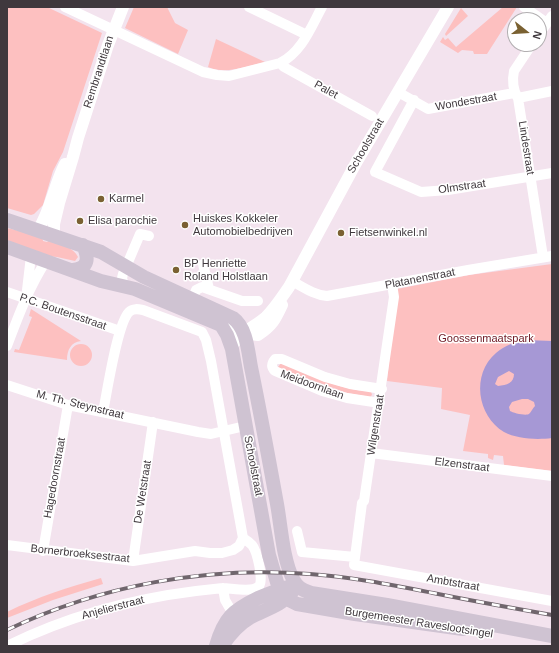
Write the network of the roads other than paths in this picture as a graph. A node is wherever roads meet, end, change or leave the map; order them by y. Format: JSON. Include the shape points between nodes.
{"nodes":[{"id":1,"x":65,"y":7,"type":"edge"},
{"id":2,"x":123,"y":7,"type":"edge"},
{"id":3,"x":250,"y":7,"type":"edge"},
{"id":4,"x":322,"y":7,"type":"edge"},
{"id":5,"x":448,"y":7,"type":"edge"},
{"id":6,"x":524,"y":7,"type":"edge"},
{"id":7,"x":76,"y":9,"type":"edge"},
{"id":8,"x":549,"y":19,"type":"edge"},
{"id":9,"x":113,"y":30,"type":"junction"},
{"id":10,"x":307,"y":35,"type":"junction"},
{"id":11,"x":527,"y":52,"type":"edge"},
{"id":12,"x":280,"y":63,"type":"junction"},
{"id":13,"x":552,"y":91,"type":"edge"},
{"id":14,"x":398,"y":92,"type":"junction"},
{"id":15,"x":516,"y":96,"type":"junction"},
{"id":16,"x":414,"y":100,"type":"junction"},
{"id":17,"x":372,"y":116,"type":"dead end"},
{"id":18,"x":78,"y":138,"type":"junction"},
{"id":19,"x":375,"y":172,"type":"joint"},
{"id":20,"x":552,"y":173,"type":"edge"},
{"id":21,"x":530,"y":176,"type":"junction"},
{"id":22,"x":7,"y":220,"type":"edge"},
{"id":23,"x":38,"y":230,"type":"junction"},
{"id":24,"x":54,"y":236,"type":"junction"},
{"id":25,"x":150,"y":236,"type":"dead end"},
{"id":26,"x":83,"y":245,"type":"junction"},
{"id":27,"x":7,"y":247,"type":"edge"},
{"id":28,"x":31,"y":256,"type":"junction"},
{"id":29,"x":548,"y":257,"type":"edge"},
{"id":30,"x":46,"y":261,"type":"junction"},
{"id":31,"x":203,"y":264,"type":"dead end"},
{"id":32,"x":126,"y":267,"type":"junction"},
{"id":33,"x":73,"y":270,"type":"junction"},
{"id":34,"x":291,"y":284,"type":"junction"},
{"id":35,"x":392,"y":284,"type":"junction"},
{"id":36,"x":124,"y":286,"type":"junction"},
{"id":37,"x":209,"y":289,"type":"junction"},
{"id":38,"x":7,"y":292,"type":"edge"},
{"id":39,"x":25,"y":300,"type":"junction"},
{"id":40,"x":258,"y":302,"type":"dead end"},
{"id":41,"x":190,"y":305,"type":"junction"},
{"id":42,"x":221,"y":325,"type":"junction"},
{"id":43,"x":120,"y":331,"type":"junction"},
{"id":44,"x":243,"y":333,"type":"junction"},
{"id":45,"x":7,"y":346,"type":"edge"},
{"id":46,"x":231,"y":348,"type":"junction"},
{"id":47,"x":7,"y":386,"type":"edge"},
{"id":48,"x":382,"y":389,"type":"junction"},
{"id":49,"x":380,"y":403,"type":"junction"},
{"id":50,"x":68,"y":404,"type":"junction"},
{"id":51,"x":103,"y":412,"type":"junction"},
{"id":52,"x":153,"y":422,"type":"junction"},
{"id":53,"x":246,"y":426,"type":"junction"},
{"id":54,"x":224,"y":431,"type":"junction"},
{"id":55,"x":372,"y":453,"type":"junction"},
{"id":56,"x":552,"y":476,"type":"edge"},
{"id":57,"x":297,"y":531,"type":"dead end"},
{"id":58,"x":243,"y":538,"type":"junction"},
{"id":59,"x":7,"y":545,"type":"edge"},
{"id":60,"x":43,"y":551,"type":"junction"},
{"id":61,"x":263,"y":555,"type":"junction"},
{"id":62,"x":132,"y":561,"type":"junction"},
{"id":63,"x":354,"y":561,"type":"junction"},
{"id":64,"x":294,"y":581,"type":"junction"},
{"id":65,"x":275,"y":585,"type":"junction"},
{"id":66,"x":223,"y":588,"type":"junction"},
{"id":67,"x":552,"y":602,"type":"edge"},
{"id":68,"x":236,"y":619,"type":"junction"},
{"id":69,"x":552,"y":636,"type":"edge"},
{"id":70,"x":7,"y":646,"type":"edge"},
{"id":71,"x":216,"y":646,"type":"edge"},
{"id":72,"x":222,"y":646,"type":"edge"},
{"id":73,"x":552,"y":646,"type":"edge"}],
"edges":[{"from":1,"to":7,"type":"street"},
{"from":2,"to":9,"type":"street","name":"Rembrandtlaan"},
{"from":3,"to":10,"type":"street"},
{"from":4,"to":10,"type":"street"},
{"from":5,"to":14,"type":"street","name":"Schoolstraat"},
{"from":6,"to":8,"type":"street"},
{"from":7,"to":9,"type":"street"},
{"from":9,"to":12,"type":"street","via":[[203,72],[217,75],[229,76]]},
{"from":9,"to":18,"type":"street","name":"Rembrandtlaan"},
{"from":10,"to":12,"type":"street","via":[[298,50]]},
{"from":11,"to":15,"type":"street","name":"Lindestraat","via":[[514,71]]},
{"from":12,"to":17,"type":"street","name":"Palet"},
{"from":13,"to":15,"type":"street","name":"Wondestraat"},
{"from":14,"to":16,"type":"street","name":"Wondestraat"},
{"from":14,"to":34,"type":"street","name":"Schoolstraat","via":[[356,163]]},
{"from":15,"to":16,"type":"street","name":"Wondestraat","via":[[428,109]]},
{"from":15,"to":21,"type":"street","name":"Lindestraat"},
{"from":16,"to":19,"type":"street","name":"Schoolstraat"},
{"from":18,"to":23,"type":"street","name":"Rembrandtlaan"},
{"from":18,"to":24,"type":"street","name":"Rembrandtlaan","via":[[59,203]]},
{"from":19,"to":21,"type":"street","name":"Olmstraat","via":[[421,192]]},
{"from":20,"to":21,"type":"street","name":"Olmstraat"},
{"from":21,"to":29,"type":"street","name":"Lindestraat"},
{"from":22,"to":23,"type":"main road"},
{"from":23,"to":24,"type":"main road"},
{"from":24,"to":26,"type":"main road"},
{"from":25,"to":32,"type":"street","via":[[140,234]]},
{"from":26,"to":32,"type":"main road"},
{"from":26,"to":33,"type":"main road","via":[[87,255],[85,263],[81,268]]},
{"from":27,"to":28,"type":"main road"},
{"from":28,"to":30,"type":"main road"},
{"from":28,"to":39,"type":"street"},
{"from":29,"to":35,"type":"street","name":"Platanenstraat"},
{"from":30,"to":33,"type":"main road"},
{"from":30,"to":39,"type":"street"},
{"from":31,"to":37,"type":"street"},
{"from":32,"to":36,"type":"street","via":[[122,276]]},
{"from":32,"to":41,"type":"main road"},
{"from":33,"to":36,"type":"main road","via":[[101,281]]},
{"from":34,"to":35,"type":"street","name":"Platanenstraat","via":[[322,296]]},
{"from":34,"to":44,"type":"street","name":"Schoolstraat","via":[[266,317]]},
{"from":35,"to":48,"type":"street","name":"Wilgenstraat","via":[[394,297]]},
{"from":36,"to":41,"type":"main road"},
{"from":37,"to":40,"type":"street","via":[[242,301]]},
{"from":37,"to":41,"type":"street","via":[[202,287],[196,290]]},
{"from":38,"to":39,"type":"street","name":"P.C. Boutensstraat"},
{"from":39,"to":43,"type":"street","name":"P.C. Boutensstraat"},
{"from":39,"to":45,"type":"street"},
{"from":41,"to":42,"type":"main road"},
{"from":41,"to":44,"type":"main road","via":[[234,318]]},
{"from":42,"to":44,"type":"street"},
{"from":42,"to":46,"type":"main road"},
{"from":43,"to":51,"type":"street"},
{"from":43,"to":54,"type":"street","name":"Schoolstraat","via":[[126,316],[133,309],[143,310],[204,334]]},
{"from":44,"to":46,"type":"street","name":"Schoolstraat"},
{"from":44,"to":64,"type":"main road","name":"Schoolstraat","via":[[265,436],[286,555]]},
{"from":46,"to":53,"type":"main road","name":"Schoolstraat"},
{"from":47,"to":50,"type":"street","name":"M. Th. Steynstraat"},
{"from":48,"to":49,"type":"street","name":"Wilgenstraat"},
{"from":48,"to":49,"type":"street","name":"Meidoornlaan","via":[[325,377],[282,359],[275,359],[271,365],[275,372],[322,391]]},
{"from":49,"to":55,"type":"street","name":"Wilgenstraat"},
{"from":50,"to":51,"type":"street","name":"M. Th. Steynstraat"},
{"from":50,"to":60,"type":"street","name":"Hagedoornstraat"},
{"from":51,"to":52,"type":"street","name":"M. Th. Steynstraat"},
{"from":52,"to":54,"type":"street","name":"M. Th. Steynstraat","via":[[211,434]]},
{"from":52,"to":62,"type":"street","name":"De Wetstraat"},
{"from":53,"to":54,"type":"street","name":"M. Th. Steynstraat"},
{"from":53,"to":61,"type":"main road","name":"Schoolstraat"},
{"from":54,"to":58,"type":"street","name":"Schoolstraat"},
{"from":55,"to":56,"type":"street","name":"Elzenstraat"},
{"from":55,"to":63,"type":"street","name":"Wilgenstraat"},
{"from":57,"to":63,"type":"street","name":"Ambtstraat","via":[[302,552]]},
{"from":58,"to":61,"type":"street","name":"Schoolstraat"},
{"from":58,"to":62,"type":"street","name":"Bornerbroeksestraat","via":[[239,546],[222,553],[195,551]]},
{"from":59,"to":60,"type":"street","name":"Bornerbroeksestraat"},
{"from":60,"to":62,"type":"street","name":"Bornerbroeksestraat"},
{"from":61,"to":65,"type":"main road","name":"Schoolstraat"},
{"from":63,"to":67,"type":"street","name":"Ambtstraat"},
{"from":64,"to":65,"type":"main road"},
{"from":64,"to":69,"type":"main road","name":"Burgemeester Raveslootsingel","via":[[304,591],[311,593]]},
{"from":65,"to":66,"type":"street","name":"Anjelierstraat","via":[[260,584],[253,589]]},
{"from":65,"to":68,"type":"main road","via":[[240,607]]},
{"from":65,"to":73,"type":"main road","name":"Burgemeester Raveslootsingel","via":[[297,604],[464,629]]},
{"from":66,"to":68,"type":"street","via":[[225,600]]},
{"from":66,"to":70,"type":"street","name":"Anjelierstraat","via":[[175,594],[102,609]]},
{"from":68,"to":71,"type":"main road","via":[[224,626]]},
{"from":68,"to":72,"type":"main road"}]}
